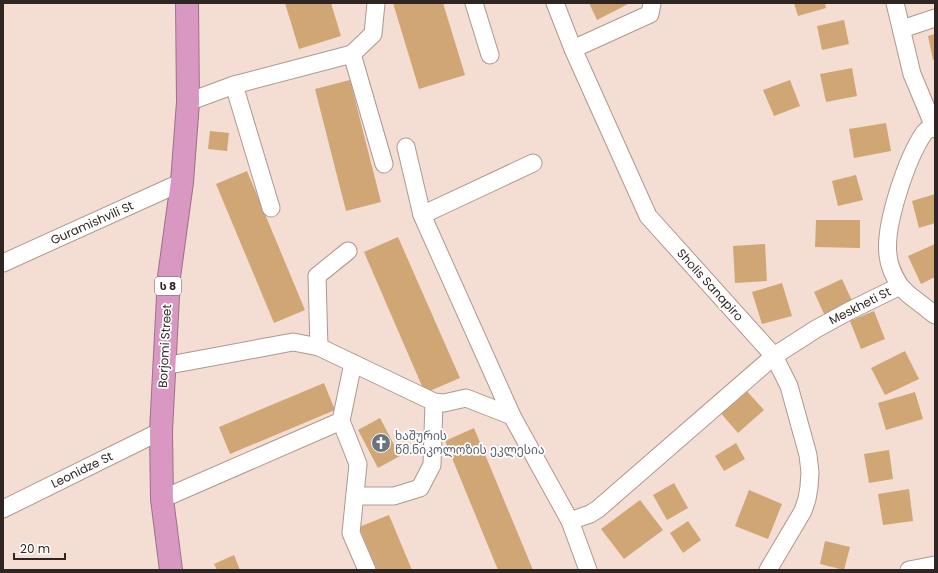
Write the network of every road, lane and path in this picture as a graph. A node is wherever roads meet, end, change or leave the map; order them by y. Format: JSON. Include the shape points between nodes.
{"nodes":[{"id":1,"x":188,"y":3,"type":"edge"},
{"id":2,"x":376,"y":3,"type":"edge"},
{"id":3,"x":474,"y":3,"type":"edge"},
{"id":4,"x":555,"y":3,"type":"edge"},
{"id":5,"x":652,"y":3,"type":"edge"},
{"id":6,"x":895,"y":3,"type":"edge"},
{"id":7,"x":935,"y":18,"type":"edge"},
{"id":8,"x":902,"y":29,"type":"junction"},
{"id":9,"x":572,"y":49,"type":"junction"},
{"id":10,"x":352,"y":54,"type":"junction"},
{"id":11,"x":490,"y":55,"type":"dead end"},
{"id":12,"x":234,"y":86,"type":"junction"},
{"id":13,"x":188,"y":102,"type":"junction"},
{"id":14,"x":934,"y":127,"type":"edge"},
{"id":15,"x":406,"y":147,"type":"dead end"},
{"id":16,"x":533,"y":163,"type":"dead end"},
{"id":17,"x":384,"y":164,"type":"dead end"},
{"id":18,"x":182,"y":182,"type":"junction"},
{"id":19,"x":271,"y":208,"type":"dead end"},
{"id":20,"x":422,"y":215,"type":"junction"},
{"id":21,"x":348,"y":251,"type":"dead end"},
{"id":22,"x":3,"y":263,"type":"edge"},
{"id":23,"x":900,"y":286,"type":"junction"},
{"id":24,"x":935,"y":315,"type":"edge"},
{"id":25,"x":319,"y":347,"type":"junction"},
{"id":26,"x":774,"y":356,"type":"junction"},
{"id":27,"x":353,"y":363,"type":"junction"},
{"id":28,"x":164,"y":366,"type":"junction"},
{"id":29,"x":434,"y":402,"type":"junction"},
{"id":30,"x":512,"y":416,"type":"junction"},
{"id":31,"x":341,"y":421,"type":"junction"},
{"id":32,"x":162,"y":431,"type":"junction"},
{"id":33,"x":355,"y":496,"type":"junction"},
{"id":34,"x":162,"y":499,"type":"junction"},
{"id":35,"x":3,"y":509,"type":"edge"},
{"id":36,"x":570,"y":521,"type":"junction"},
{"id":37,"x":935,"y":565,"type":"edge"},
{"id":38,"x":171,"y":570,"type":"edge"},
{"id":39,"x":367,"y":570,"type":"edge"},
{"id":40,"x":588,"y":570,"type":"edge"},
{"id":41,"x":768,"y":570,"type":"edge"},
{"id":42,"x":909,"y":570,"type":"edge"}],
"edges":[{"from":1,"to":13,"type":"highway","name":"Borjomi Street","number":"ს 8"},
{"from":2,"to":10,"type":"street","via":[[373,34]]},
{"from":3,"to":11,"type":"street"},
{"from":4,"to":9,"type":"street","name":"Sholis Sanapiro"},
{"from":5,"to":9,"type":"street","via":[[650,14]]},
{"from":6,"to":8,"type":"street"},
{"from":7,"to":8,"type":"street"},
{"from":8,"to":14,"type":"street","via":[[912,74]]},
{"from":9,"to":26,"type":"street","name":"Sholis Sanapiro","via":[[648,216]]},
{"from":10,"to":12,"type":"street"},
{"from":10,"to":17,"type":"street"},
{"from":12,"to":13,"type":"street"},
{"from":12,"to":19,"type":"street"},
{"from":13,"to":18,"type":"highway","name":"Borjomi Street","number":"ს 8"},
{"from":14,"to":23,"type":"street","name":"Meskheti St","via":[[925,132],[916,147],[888,229],[889,263]]},
{"from":15,"to":20,"type":"street"},
{"from":16,"to":20,"type":"street"},
{"from":18,"to":22,"type":"street","name":"Guramishvili St"},
{"from":18,"to":28,"type":"highway","name":"Borjomi Street","number":"ს 8","via":[[169,277]]},
{"from":20,"to":30,"type":"street"},
{"from":21,"to":25,"type":"street","via":[[318,276]]},
{"from":23,"to":24,"type":"street"},
{"from":23,"to":26,"type":"street","name":"Meskheti St","via":[[823,325]]},
{"from":25,"to":27,"type":"street"},
{"from":25,"to":28,"type":"street","via":[[293,342]]},
{"from":26,"to":36,"type":"street","name":"Meskheti St","via":[[598,509]]},
{"from":26,"to":41,"type":"street","name":"Sholis Sanapiro","via":[[793,398],[810,472],[807,499],[802,511]]},
{"from":27,"to":29,"type":"street"},
{"from":27,"to":31,"type":"street"},
{"from":28,"to":32,"type":"highway","name":"Borjomi Street","number":"ს 8"},
{"from":29,"to":30,"type":"street","via":[[444,403],[466,398]]},
{"from":29,"to":33,"type":"street","via":[[432,465],[420,488],[394,496]]},
{"from":30,"to":36,"type":"street"},
{"from":31,"to":33,"type":"street","via":[[358,464]]},
{"from":31,"to":34,"type":"street"},
{"from":32,"to":34,"type":"highway","name":"Borjomi Street","number":"ს 8"},
{"from":32,"to":35,"type":"street","name":"Leonidze St"},
{"from":33,"to":39,"type":"street","via":[[351,533]]},
{"from":34,"to":38,"type":"highway","name":"Borjomi Street","number":"ს 8"},
{"from":36,"to":40,"type":"street"},
{"from":37,"to":42,"type":"street"}]}
